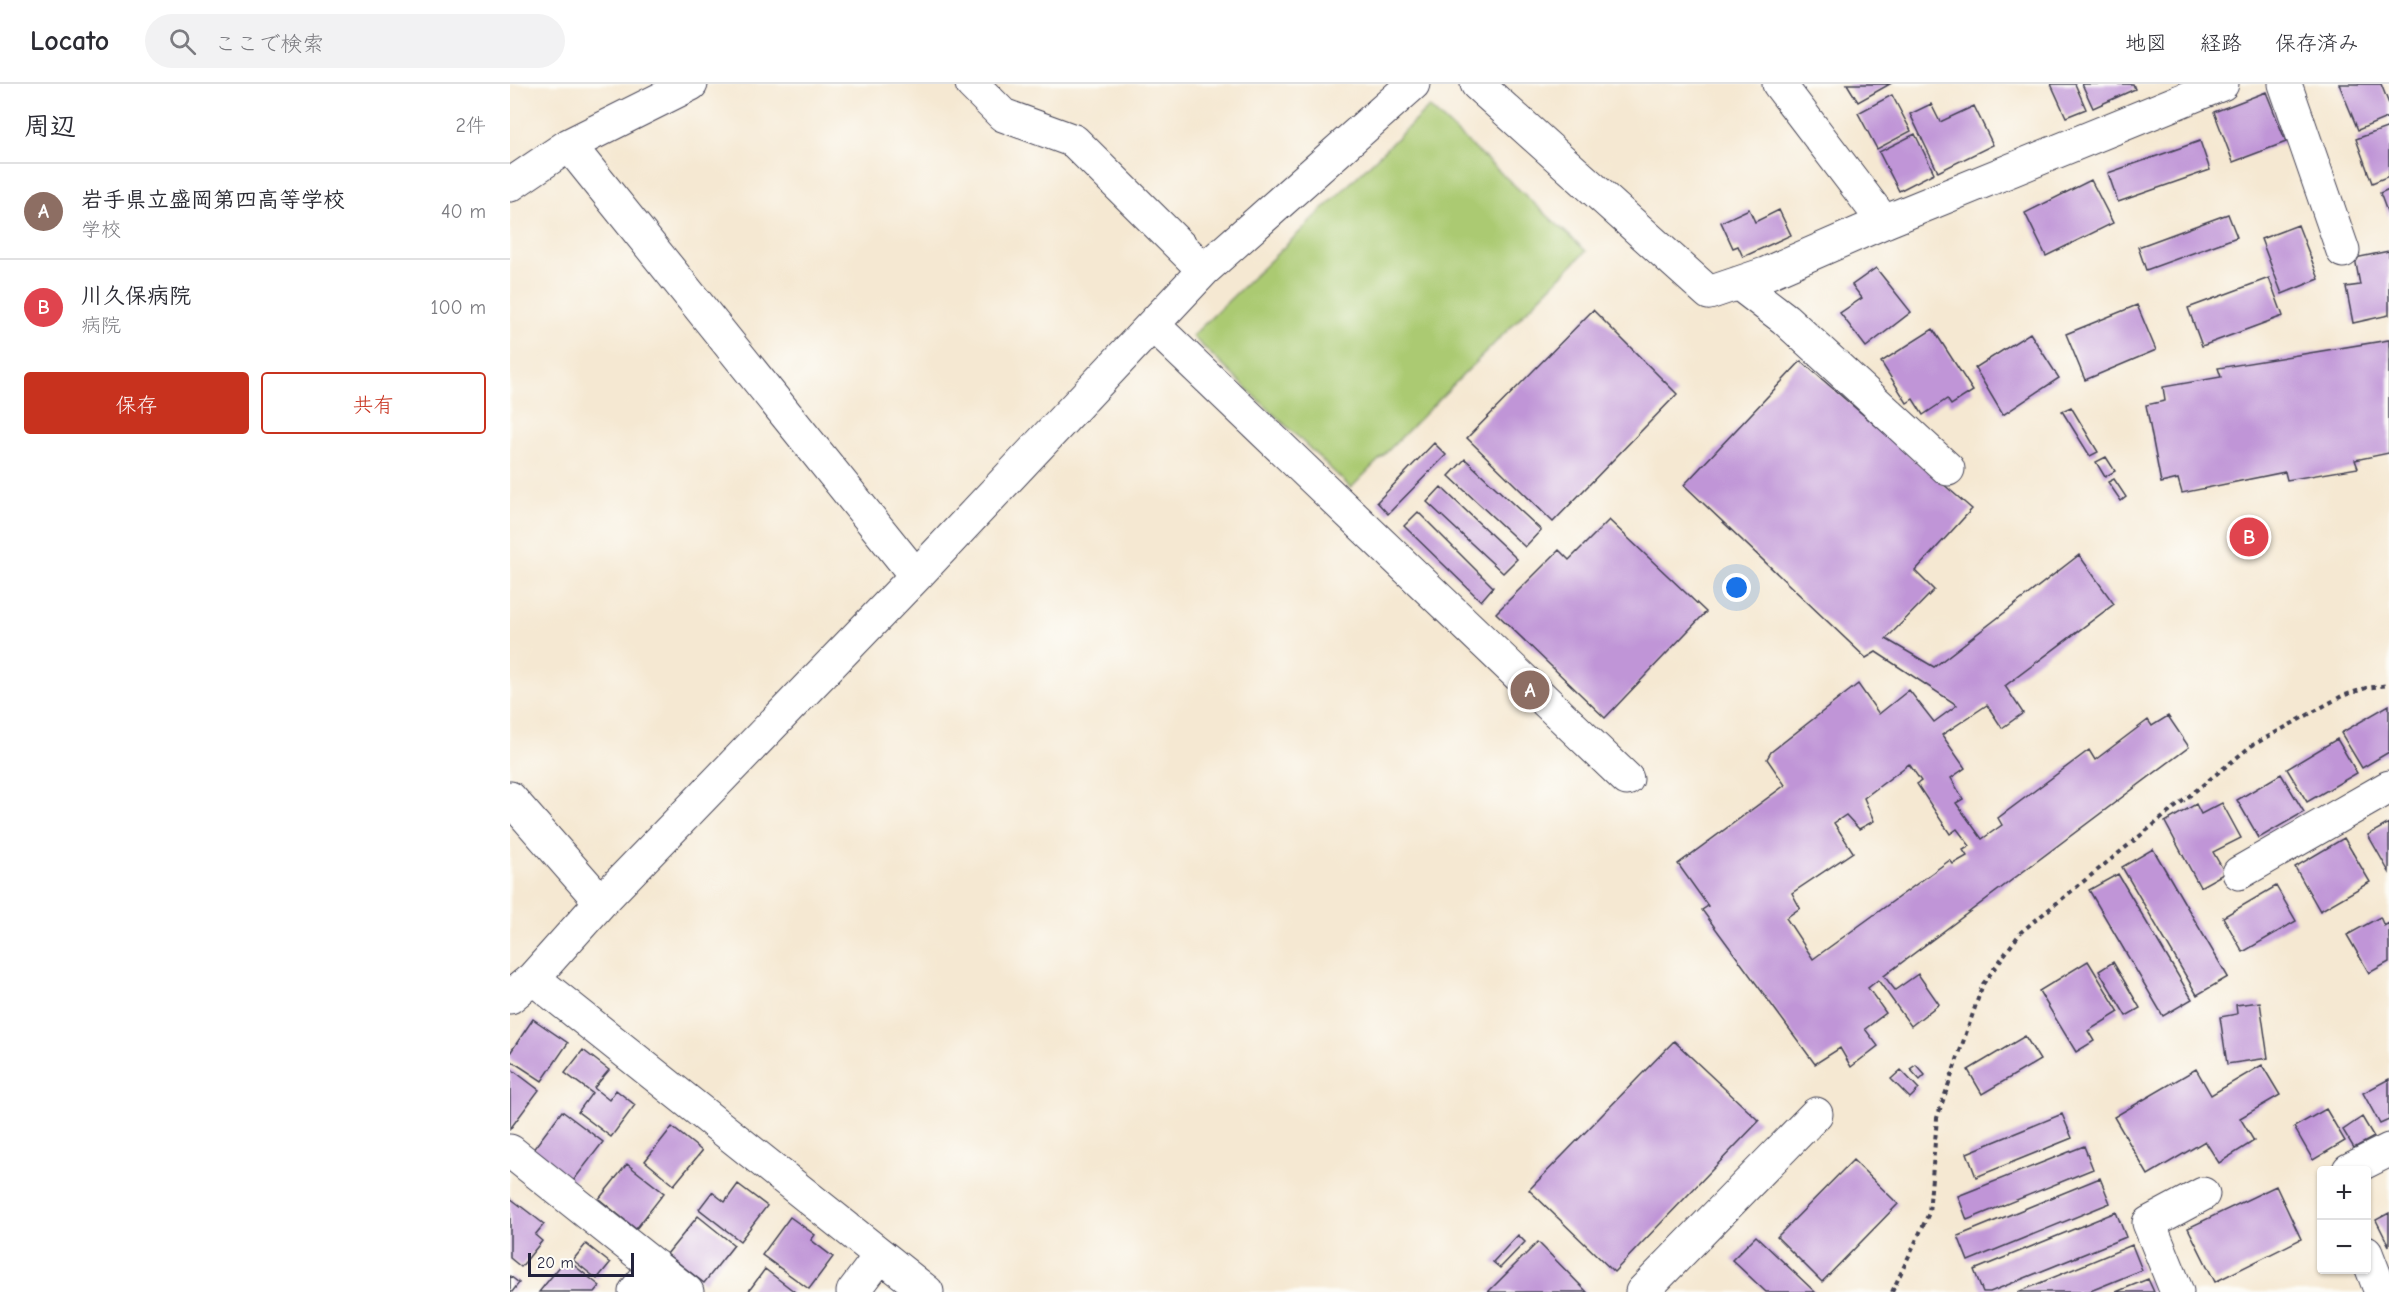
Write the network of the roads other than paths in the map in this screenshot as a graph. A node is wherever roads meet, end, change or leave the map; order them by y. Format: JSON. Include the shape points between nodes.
{"nodes":[{"id":1,"x":690,"y":84,"type":"edge"},
{"id":2,"x":972,"y":84,"type":"edge"},
{"id":3,"x":1413,"y":84,"type":"edge"},
{"id":4,"x":1477,"y":84,"type":"edge"},
{"id":5,"x":1779,"y":84,"type":"edge"},
{"id":6,"x":2222,"y":84,"type":"edge"},
{"id":7,"x":2285,"y":84,"type":"edge"},
{"id":8,"x":569,"y":145,"type":"junction"},
{"id":9,"x":510,"y":185,"type":"edge"},
{"id":10,"x":1884,"y":222,"type":"junction"},
{"id":11,"x":2343,"y":251,"type":"dead end"},
{"id":12,"x":1204,"y":270,"type":"junction"},
{"id":13,"x":1738,"y":283,"type":"junction"},
{"id":14,"x":1153,"y":325,"type":"junction"},
{"id":15,"x":1948,"y":469,"type":"dead end"},
{"id":16,"x":916,"y":576,"type":"junction"},
{"id":17,"x":1627,"y":779,"type":"dead end"},
{"id":18,"x":2389,"y":788,"type":"edge"},
{"id":19,"x":510,"y":798,"type":"edge"},
{"id":20,"x":2239,"y":873,"type":"dead end"},
{"id":21,"x":601,"y":902,"type":"junction"},
{"id":22,"x":521,"y":987,"type":"edge"},
{"id":23,"x":1816,"y":1114,"type":"dead end"},
{"id":24,"x":2389,"y":1150,"type":"edge"},
{"id":25,"x":510,"y":1151,"type":"edge"},
{"id":26,"x":2357,"y":1166,"type":"edge"},
{"id":27,"x":2204,"y":1194,"type":"dead end"},
{"id":28,"x":880,"y":1256,"type":"junction"},
{"id":29,"x":655,"y":1266,"type":"junction"},
{"id":30,"x":2371,"y":1269,"type":"edge"},
{"id":31,"x":2376,"y":1290,"type":"edge"},
{"id":32,"x":634,"y":1292,"type":"edge"},
{"id":33,"x":687,"y":1292,"type":"edge"},
{"id":34,"x":853,"y":1292,"type":"edge"},
{"id":35,"x":927,"y":1292,"type":"edge"},
{"id":36,"x":1642,"y":1292,"type":"edge"},
{"id":37,"x":2177,"y":1292,"type":"edge"}],
"edges":[{"from":1,"to":8,"type":"street"},
{"from":2,"to":12,"type":"street","via":[[1003,115],[1074,141]]},
{"from":3,"to":12,"type":"street"},
{"from":4,"to":13,"type":"street","via":[[1709,293]]},
{"from":5,"to":10,"type":"street"},
{"from":6,"to":10,"type":"street"},
{"from":7,"to":11,"type":"street"},
{"from":8,"to":9,"type":"street"},
{"from":8,"to":16,"type":"street"},
{"from":10,"to":13,"type":"street"},
{"from":12,"to":14,"type":"street"},
{"from":13,"to":15,"type":"street","via":[[1785,319]]},
{"from":14,"to":16,"type":"street"},
{"from":14,"to":17,"type":"street"},
{"from":16,"to":21,"type":"street"},
{"from":18,"to":20,"type":"street"},
{"from":19,"to":21,"type":"street"},
{"from":21,"to":22,"type":"street"},
{"from":22,"to":28,"type":"street"},
{"from":23,"to":36,"type":"street"},
{"from":24,"to":26,"type":"street"},
{"from":25,"to":29,"type":"street"},
{"from":27,"to":37,"type":"street","via":[[2150,1223]]},
{"from":28,"to":34,"type":"street"},
{"from":28,"to":35,"type":"street"},
{"from":29,"to":32,"type":"street"},
{"from":29,"to":33,"type":"street"},
{"from":30,"to":31,"type":"street"}]}
